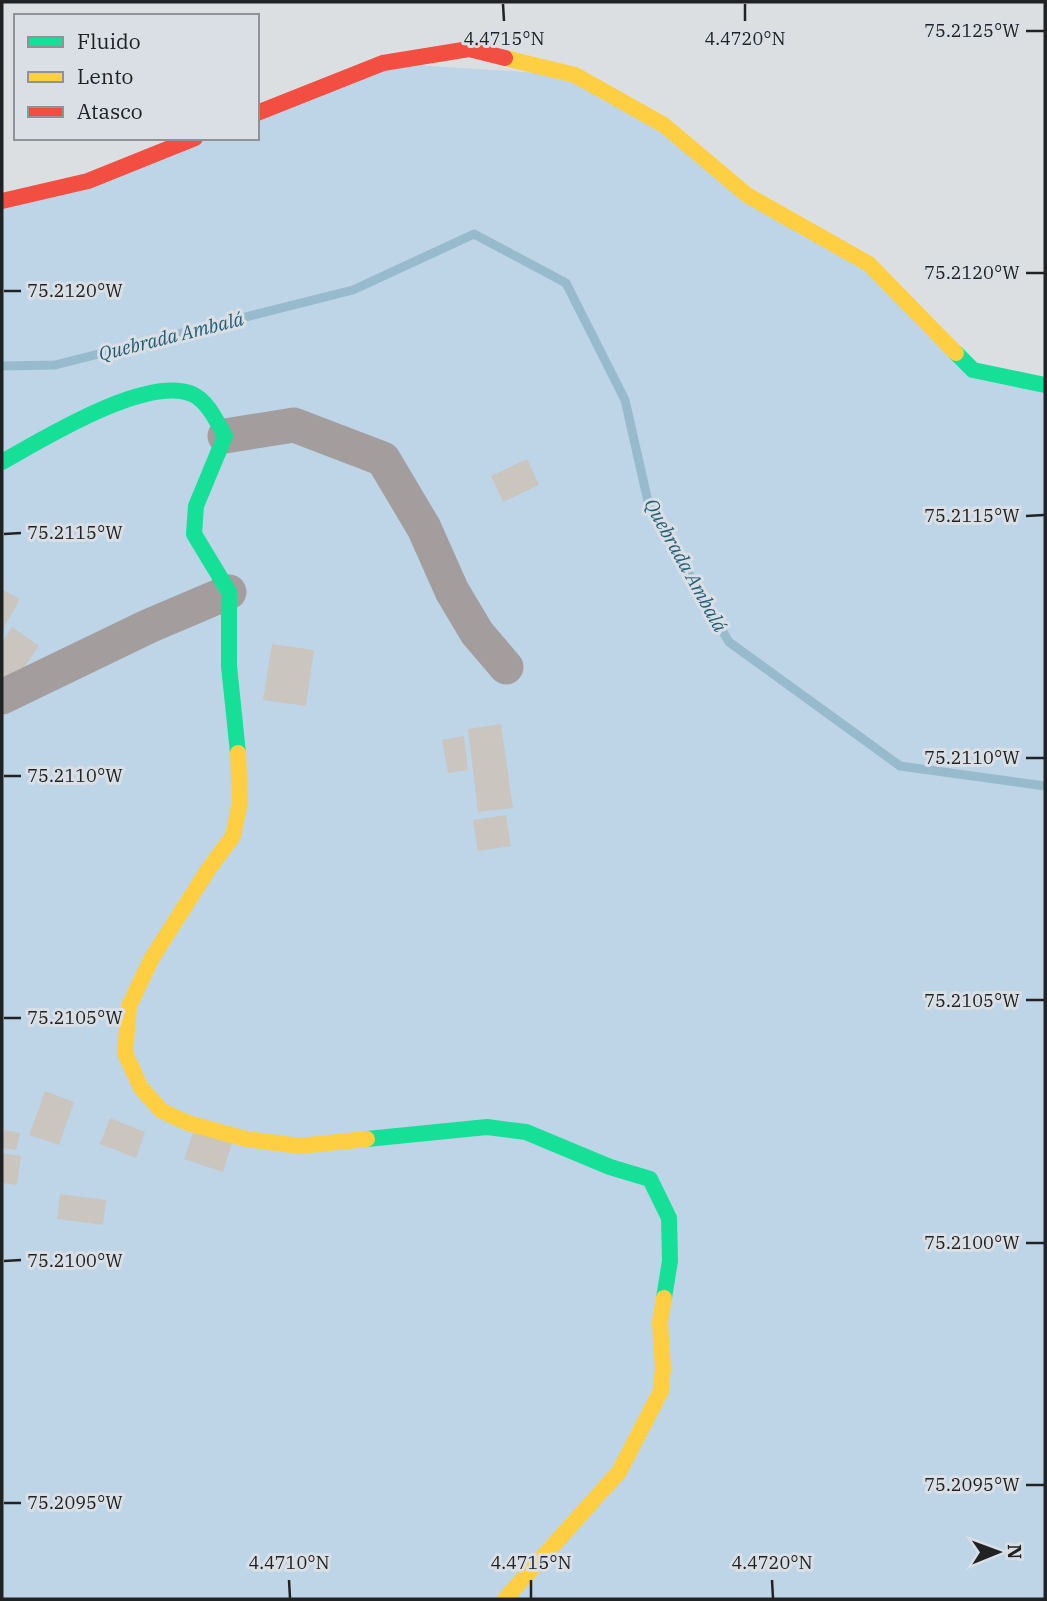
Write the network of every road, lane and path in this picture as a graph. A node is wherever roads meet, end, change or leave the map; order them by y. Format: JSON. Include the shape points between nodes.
{"nodes":[{"id":1,"x":259,"y":112,"type":"edge"},
{"id":2,"x":190,"y":140,"type":"edge"},
{"id":3,"x":2,"y":201,"type":"edge"},
{"id":4,"x":1045,"y":385,"type":"edge"},
{"id":5,"x":225,"y":436,"type":"junction"},
{"id":6,"x":2,"y":462,"type":"edge"},
{"id":7,"x":229,"y":592,"type":"junction"},
{"id":8,"x":506,"y":667,"type":"dead end"},
{"id":9,"x":2,"y":697,"type":"edge"},
{"id":10,"x":505,"y":1599,"type":"edge"}],
"edges":[{"from":1,"to":4,"type":"street","via":[[383,63],[469,49],[575,75],[664,125],[747,195],[869,264],[972,370]]},
{"from":2,"to":3,"type":"street","via":[[88,181]]},
{"from":5,"to":6,"type":"street","via":[[206,406],[190,393],[167,391],[126,400],[87,416]]},
{"from":5,"to":7,"type":"street","via":[[196,506],[194,534]]},
{"from":5,"to":8,"type":"street","via":[[294,425],[383,460],[424,528],[452,591],[477,633]]},
{"from":7,"to":9,"type":"street","via":[[149,625]]},
{"from":7,"to":10,"type":"street","via":[[229,666],[240,802],[233,836],[152,958],[129,1006],[125,1053],[141,1088],[162,1111],[188,1123],[246,1139],[300,1146],[487,1127],[526,1132],[650,1179],[670,1218],[670,1261],[660,1322],[661,1391],[619,1472]]}]}
